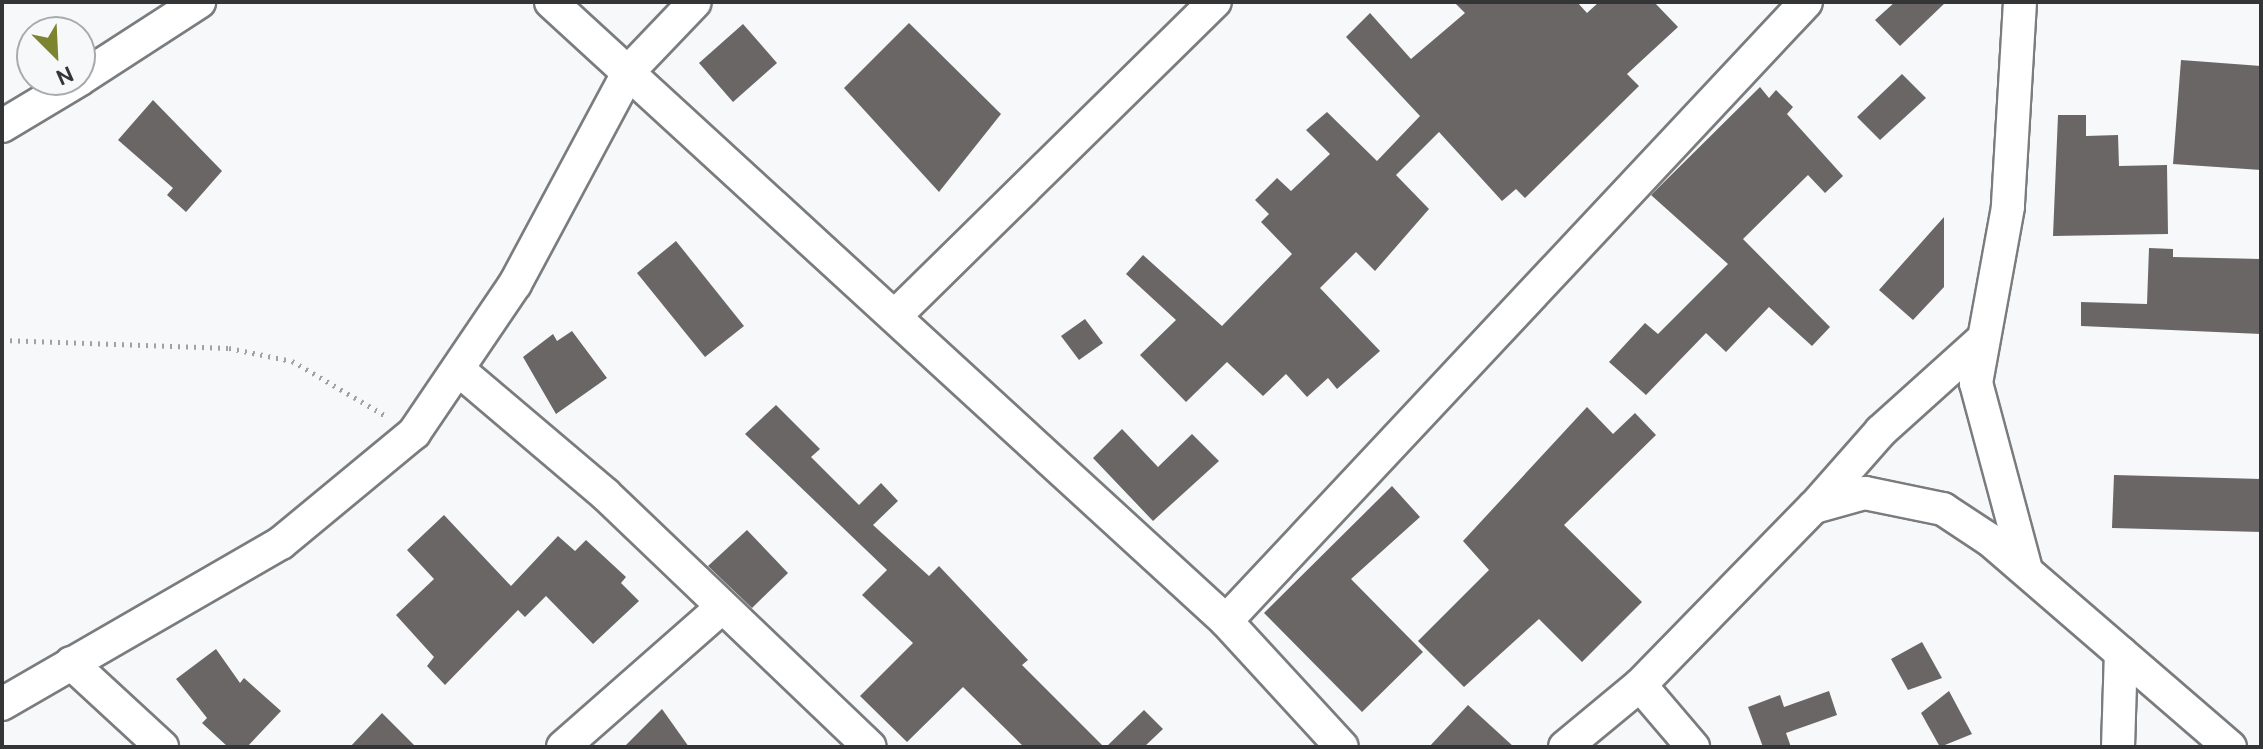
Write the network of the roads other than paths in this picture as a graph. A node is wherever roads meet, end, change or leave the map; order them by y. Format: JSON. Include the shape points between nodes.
{"nodes":[{"id":1,"x":199,"y":2,"type":"edge"},
{"id":2,"x":551,"y":2,"type":"edge"},
{"id":3,"x":695,"y":2,"type":"edge"},
{"id":4,"x":1215,"y":2,"type":"edge"},
{"id":5,"x":1806,"y":2,"type":"edge"},
{"id":6,"x":2020,"y":2,"type":"edge"},
{"id":7,"x":96,"y":69,"type":"edge"},
{"id":8,"x":629,"y":71,"type":"junction"},
{"id":9,"x":52,"y":96,"type":"edge"},
{"id":10,"x":2,"y":126,"type":"edge"},
{"id":11,"x":896,"y":315,"type":"junction"},
{"id":12,"x":1981,"y":341,"type":"junction"},
{"id":13,"x":460,"y":371,"type":"junction"},
{"id":14,"x":1814,"y":507,"type":"junction"},
{"id":15,"x":2025,"y":566,"type":"junction"},
{"id":16,"x":720,"y":609,"type":"junction"},
{"id":17,"x":1226,"y":621,"type":"junction"},
{"id":18,"x":2121,"y":653,"type":"junction"},
{"id":19,"x":71,"y":663,"type":"junction"},
{"id":20,"x":1640,"y":685,"type":"junction"},
{"id":21,"x":2,"y":704,"type":"edge"},
{"id":22,"x":162,"y":747,"type":"edge"},
{"id":23,"x":563,"y":747,"type":"edge"},
{"id":24,"x":870,"y":747,"type":"edge"},
{"id":25,"x":1342,"y":747,"type":"edge"},
{"id":26,"x":1565,"y":747,"type":"edge"},
{"id":27,"x":1693,"y":747,"type":"edge"},
{"id":28,"x":2118,"y":747,"type":"edge"},
{"id":29,"x":2230,"y":747,"type":"edge"}],
"edges":[{"from":1,"to":7,"type":"street"},
{"from":2,"to":8,"type":"street"},
{"from":3,"to":8,"type":"street"},
{"from":4,"to":11,"type":"street"},
{"from":5,"to":17,"type":"street"},
{"from":6,"to":12,"type":"street","via":[[2008,207]]},
{"from":8,"to":11,"type":"street"},
{"from":8,"to":13,"type":"street"},
{"from":9,"to":10,"type":"street"},
{"from":11,"to":17,"type":"street"},
{"from":12,"to":14,"type":"street","via":[[1881,431]]},
{"from":12,"to":15,"type":"street","via":[[1980,419]]},
{"from":13,"to":16,"type":"street","via":[[605,494]]},
{"from":13,"to":19,"type":"street","via":[[414,433],[281,543]]},
{"from":14,"to":15,"type":"street","via":[[1865,493],[1903,497],[1943,509]]},
{"from":14,"to":20,"type":"street"},
{"from":15,"to":18,"type":"street"},
{"from":16,"to":23,"type":"street"},
{"from":16,"to":24,"type":"street"},
{"from":17,"to":25,"type":"street"},
{"from":18,"to":28,"type":"street"},
{"from":18,"to":29,"type":"street"},
{"from":19,"to":21,"type":"street"},
{"from":19,"to":22,"type":"street"},
{"from":20,"to":26,"type":"street"},
{"from":20,"to":27,"type":"street"}]}
